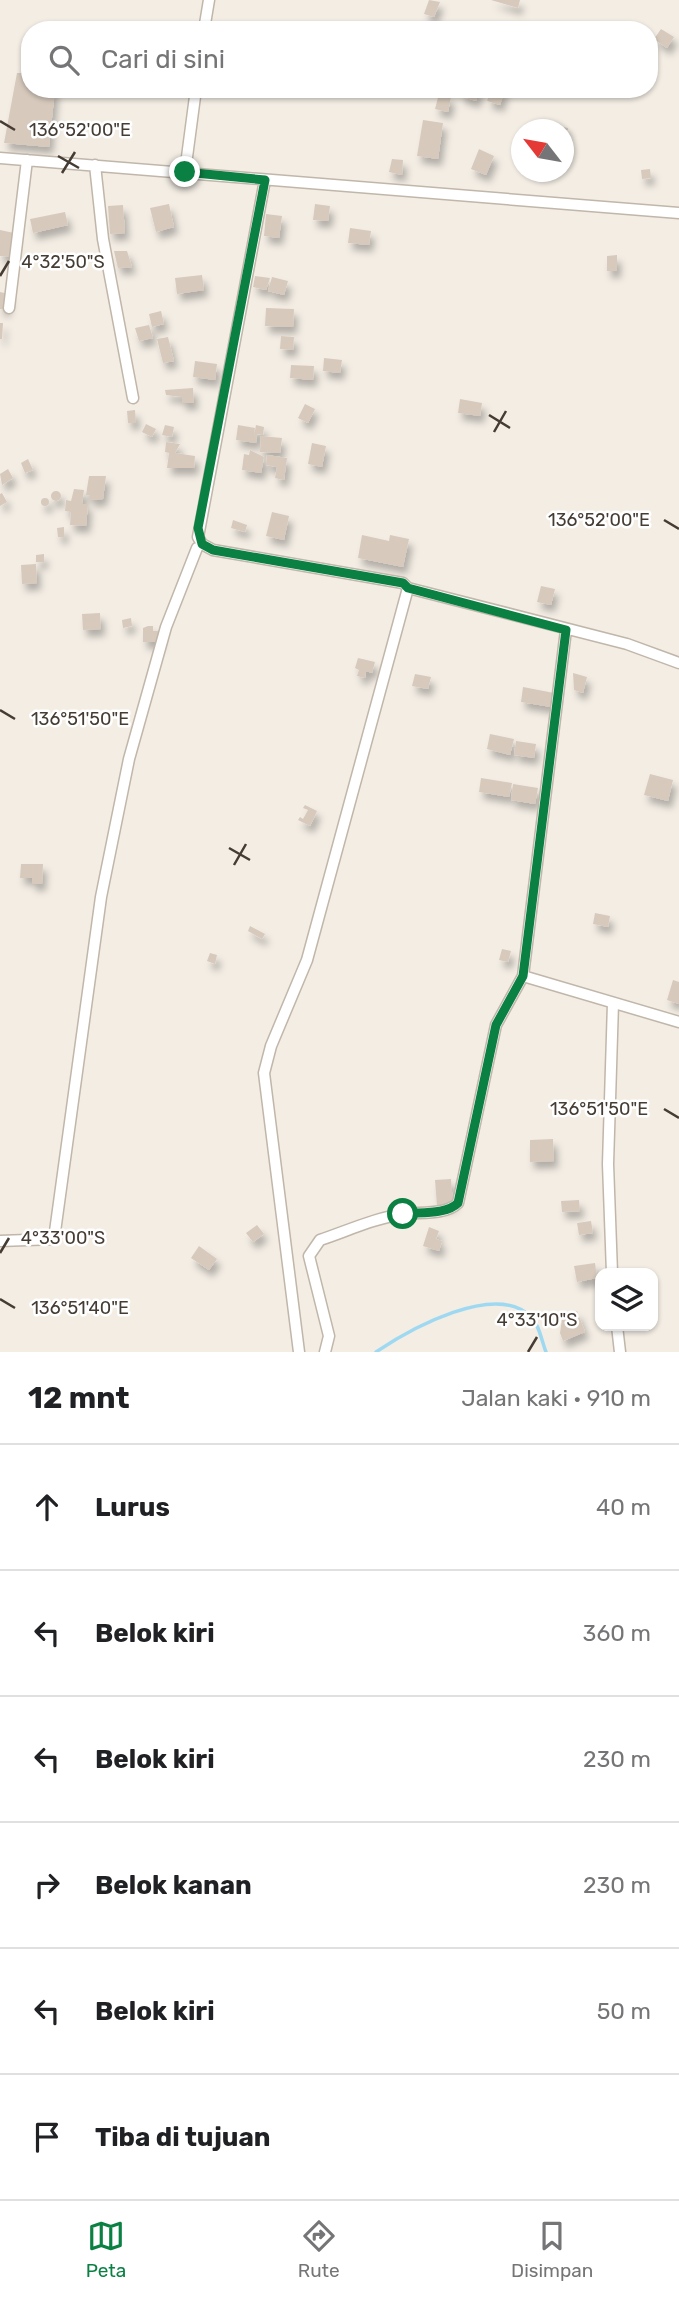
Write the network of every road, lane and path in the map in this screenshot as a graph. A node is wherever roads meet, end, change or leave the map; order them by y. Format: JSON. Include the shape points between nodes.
{"nodes":[{"id":1,"x":209,"y":0,"type":"edge"},
{"id":2,"x":206,"y":21,"type":"edge"},
{"id":3,"x":195,"y":98,"type":"edge"},
{"id":4,"x":0,"y":158,"type":"edge"},
{"id":5,"x":27,"y":160,"type":"junction"},
{"id":6,"x":95,"y":165,"type":"junction"},
{"id":7,"x":185,"y":172,"type":"junction"},
{"id":8,"x":265,"y":180,"type":"junction"},
{"id":9,"x":679,"y":213,"type":"edge"},
{"id":10,"x":9,"y":308,"type":"dead end"},
{"id":11,"x":133,"y":398,"type":"dead end"},
{"id":12,"x":197,"y":548,"type":"dead end"},
{"id":13,"x":408,"y":588,"type":"junction"},
{"id":14,"x":566,"y":630,"type":"junction"},
{"id":15,"x":679,"y":663,"type":"edge"},
{"id":16,"x":523,"y":976,"type":"junction"},
{"id":17,"x":613,"y":1003,"type":"junction"},
{"id":18,"x":679,"y":1022,"type":"edge"},
{"id":19,"x":0,"y":1241,"type":"edge"},
{"id":20,"x":612,"y":1268,"type":"edge"},
{"id":21,"x":618,"y":1331,"type":"edge"},
{"id":22,"x":299,"y":1352,"type":"edge"},
{"id":23,"x":325,"y":1352,"type":"edge"},
{"id":24,"x":620,"y":1352,"type":"edge"}],
"edges":[{"from":1,"to":2,"type":"street"},
{"from":3,"to":7,"type":"street"},
{"from":4,"to":5,"type":"street"},
{"from":5,"to":6,"type":"street"},
{"from":5,"to":10,"type":"street"},
{"from":6,"to":7,"type":"street"},
{"from":6,"to":11,"type":"street","via":[[103,239]]},
{"from":7,"to":8,"type":"street"},
{"from":8,"to":9,"type":"street"},
{"from":8,"to":13,"type":"street","via":[[198,537],[213,550],[403,583]]},
{"from":12,"to":19,"type":"street","via":[[166,627],[127,772],[102,897],[54,1239]]},
{"from":13,"to":14,"type":"street"},
{"from":13,"to":22,"type":"street","via":[[307,960],[264,1073]]},
{"from":14,"to":15,"type":"street","via":[[628,644]]},
{"from":14,"to":16,"type":"street"},
{"from":16,"to":17,"type":"street"},
{"from":16,"to":23,"type":"street","via":[[496,1025],[456,1206],[396,1215],[320,1240],[311,1249],[329,1336]]},
{"from":17,"to":18,"type":"street"},
{"from":17,"to":20,"type":"street","via":[[608,1164]]},
{"from":21,"to":24,"type":"street"}]}
